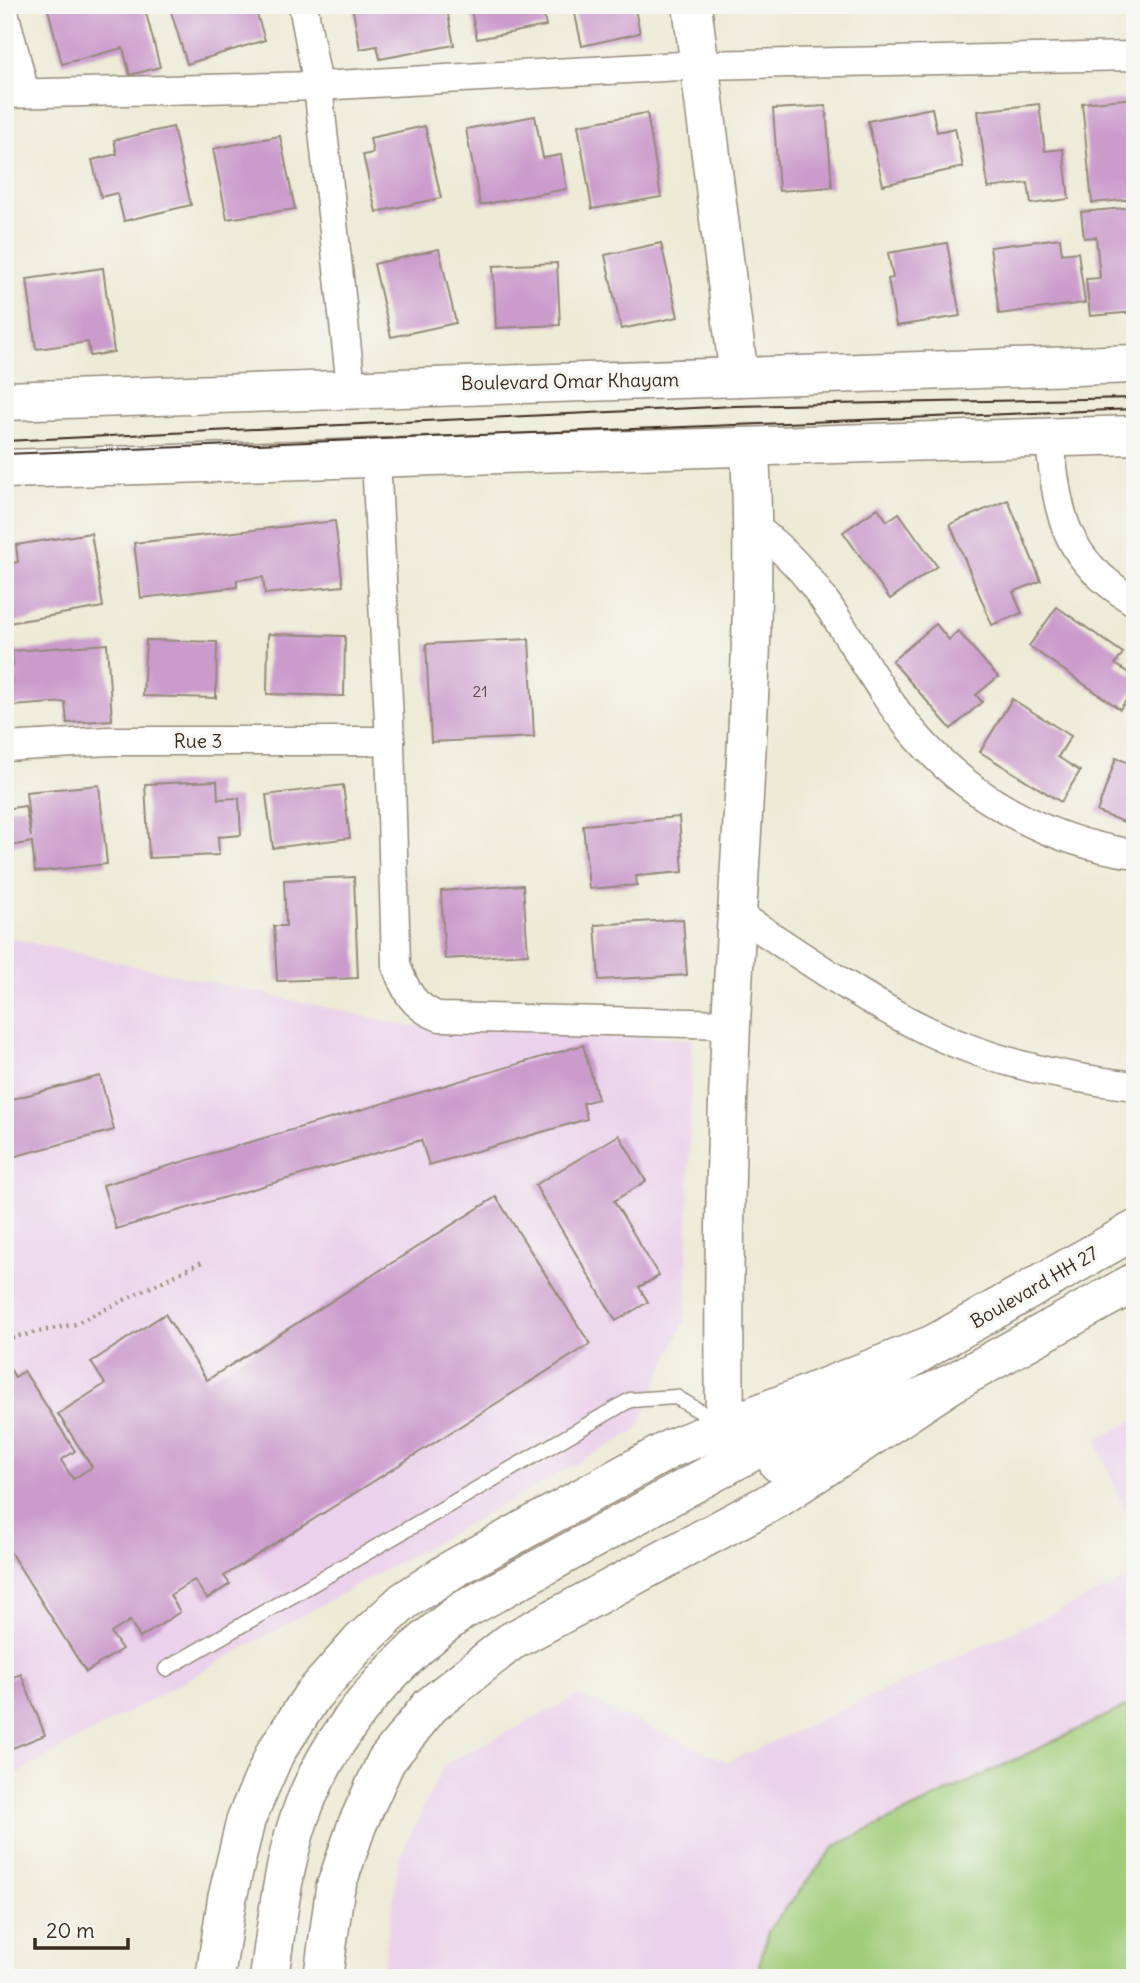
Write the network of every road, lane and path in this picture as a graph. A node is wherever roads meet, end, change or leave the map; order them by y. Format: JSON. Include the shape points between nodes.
{"nodes":[{"id":1,"x":303,"y":5,"type":"edge"},
{"id":2,"x":692,"y":5,"type":"edge"},
{"id":3,"x":5,"y":16,"type":"edge"},
{"id":4,"x":1135,"y":56,"type":"edge"},
{"id":5,"x":699,"y":65,"type":"junction"},
{"id":6,"x":318,"y":86,"type":"junction"},
{"id":7,"x":15,"y":94,"type":"edge"},
{"id":8,"x":1135,"y":364,"type":"edge"},
{"id":9,"x":739,"y":377,"type":"junction"},
{"id":10,"x":351,"y":387,"type":"junction"},
{"id":11,"x":5,"y":401,"type":"edge"},
{"id":12,"x":1135,"y":435,"type":"edge"},
{"id":13,"x":1049,"y":436,"type":"junction"},
{"id":14,"x":750,"y":448,"type":"junction"},
{"id":15,"x":376,"y":457,"type":"junction"},
{"id":16,"x":5,"y":469,"type":"edge"},
{"id":17,"x":754,"y":524,"type":"junction"},
{"id":18,"x":1135,"y":602,"type":"edge"},
{"id":19,"x":390,"y":741,"type":"junction"},
{"id":20,"x":5,"y":747,"type":"edge"},
{"id":21,"x":1135,"y":855,"type":"edge"},
{"id":22,"x":739,"y":915,"type":"junction"},
{"id":23,"x":732,"y":1024,"type":"junction"},
{"id":24,"x":1135,"y":1086,"type":"edge"},
{"id":25,"x":1135,"y":1230,"type":"edge"},
{"id":26,"x":204,"y":1261,"type":"dead end"},
{"id":27,"x":1135,"y":1282,"type":"edge"},
{"id":28,"x":5,"y":1339,"type":"edge"},
{"id":29,"x":934,"y":1344,"type":"junction"},
{"id":30,"x":954,"y":1382,"type":"junction"},
{"id":31,"x":725,"y":1426,"type":"junction"},
{"id":32,"x":166,"y":1669,"type":"dead end"},
{"id":33,"x":215,"y":1978,"type":"edge"},
{"id":34,"x":269,"y":1978,"type":"edge"},
{"id":35,"x":292,"y":1978,"type":"edge"},
{"id":36,"x":323,"y":1978,"type":"edge"}],
"edges":[{"from":1,"to":6,"type":"street"},
{"from":2,"to":5,"type":"main road"},
{"from":3,"to":7,"type":"street"},
{"from":4,"to":5,"type":"street"},
{"from":5,"to":6,"type":"street"},
{"from":5,"to":9,"type":"main road"},
{"from":6,"to":7,"type":"street"},
{"from":6,"to":10,"type":"street"},
{"from":8,"to":9,"type":"main road","name":"Boulevard Omar Khayam"},
{"from":9,"to":10,"type":"main road","name":"Boulevard Omar Khayam"},
{"from":10,"to":11,"type":"main road","name":"Boulevard Omar Khayam"},
{"from":12,"to":13,"type":"main road"},
{"from":13,"to":14,"type":"main road"},
{"from":13,"to":18,"type":"street","via":[[1064,530],[1094,571]]},
{"from":14,"to":15,"type":"main road"},
{"from":14,"to":17,"type":"main road"},
{"from":15,"to":16,"type":"main road"},
{"from":15,"to":19,"type":"street"},
{"from":17,"to":21,"type":"street","via":[[807,578],[912,731],[954,775],[1002,809],[1055,834]]},
{"from":17,"to":22,"type":"main road"},
{"from":19,"to":20,"type":"street","name":"Rue 3","via":[[109,741]]},
{"from":19,"to":23,"type":"street","via":[[396,965],[408,996],[422,1011],[440,1017]]},
{"from":22,"to":23,"type":"main road"},
{"from":22,"to":24,"type":"street","via":[[929,1032],[1040,1071]]},
{"from":23,"to":31,"type":"main road","via":[[723,1323]]},
{"from":25,"to":29,"type":"main road","name":"Boulevard HH 27"},
{"from":26,"to":28,"type":"path","via":[[75,1324]]},
{"from":27,"to":30,"type":"main road"},
{"from":29,"to":31,"type":"main road"},
{"from":29,"to":34,"type":"main road","via":[[831,1408],[462,1611],[422,1640],[376,1687],[313,1787],[295,1833]]},
{"from":30,"to":35,"type":"main road","via":[[763,1470],[528,1601],[435,1664],[397,1704],[337,1796],[316,1850]]},
{"from":30,"to":36,"type":"main road","via":[[777,1499],[510,1642],[430,1706],[386,1761],[357,1825],[335,1889]]},
{"from":31,"to":32,"type":"lane","via":[[677,1397],[630,1400]]},
{"from":31,"to":33,"type":"main road","via":[[672,1448],[453,1569],[404,1601],[360,1642],[312,1696],[275,1753],[246,1819]]}]}
